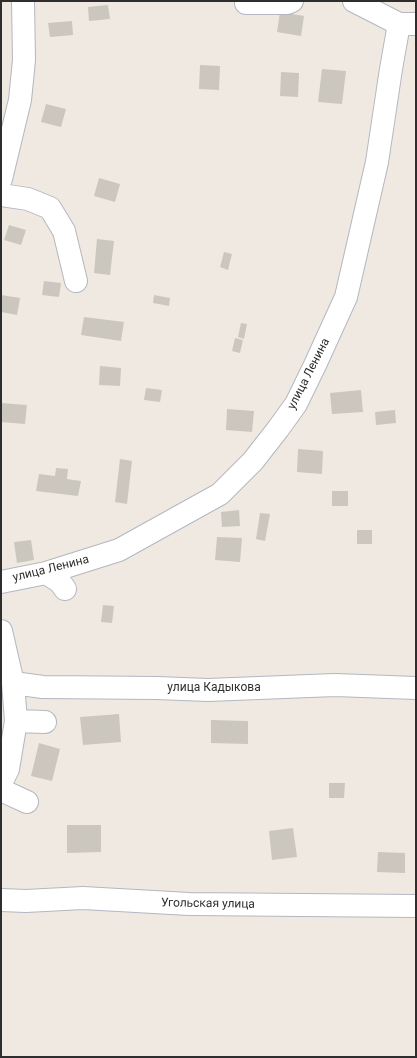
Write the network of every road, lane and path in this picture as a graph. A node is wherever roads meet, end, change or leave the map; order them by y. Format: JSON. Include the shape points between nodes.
{"nodes":[{"id":1,"x":23,"y":1,"type":"edge"},
{"id":2,"x":292,"y":1,"type":"edge"},
{"id":3,"x":354,"y":1,"type":"edge"},
{"id":4,"x":246,"y":3,"type":"dead end"},
{"id":5,"x":408,"y":24,"type":"edge"},
{"id":6,"x":1,"y":179,"type":"edge"},
{"id":7,"x":1,"y":196,"type":"edge"},
{"id":8,"x":76,"y":281,"type":"dead end"},
{"id":9,"x":46,"y":573,"type":"junction"},
{"id":10,"x":1,"y":582,"type":"edge"},
{"id":11,"x":65,"y":589,"type":"dead end"},
{"id":12,"x":1,"y":631,"type":"edge"},
{"id":13,"x":13,"y":683,"type":"junction"},
{"id":14,"x":416,"y":688,"type":"edge"},
{"id":15,"x":16,"y":721,"type":"junction"},
{"id":16,"x":45,"y":722,"type":"dead end"},
{"id":17,"x":6,"y":755,"type":"edge"},
{"id":18,"x":1,"y":783,"type":"edge"},
{"id":19,"x":1,"y":790,"type":"edge"},
{"id":20,"x":27,"y":802,"type":"dead end"},
{"id":21,"x":1,"y":900,"type":"edge"},
{"id":22,"x":416,"y":906,"type":"edge"}],
"edges":[{"from":1,"to":6,"type":"street","via":[[24,60],[20,100]]},
{"from":2,"to":4,"type":"street"},
{"from":3,"to":5,"type":"street"},
{"from":5,"to":9,"type":"street","name":"улица Ленина","via":[[391,69],[377,162],[346,297],[296,404],[253,461],[220,494],[119,550]]},
{"from":7,"to":8,"type":"street","via":[[28,199],[50,208],[64,231]]},
{"from":9,"to":10,"type":"street","name":"улица Ленина"},
{"from":9,"to":11,"type":"street","via":[[60,582]]},
{"from":12,"to":13,"type":"street"},
{"from":13,"to":14,"type":"street","name":"улица Кадыкова","via":[[43,687],[208,690],[335,685]]},
{"from":13,"to":15,"type":"street"},
{"from":15,"to":16,"type":"street"},
{"from":15,"to":17,"type":"street"},
{"from":17,"to":18,"type":"street","via":[[8,769]]},
{"from":19,"to":20,"type":"street"},
{"from":21,"to":22,"type":"street","name":"Угольская улица","via":[[84,898],[189,904]]}]}
